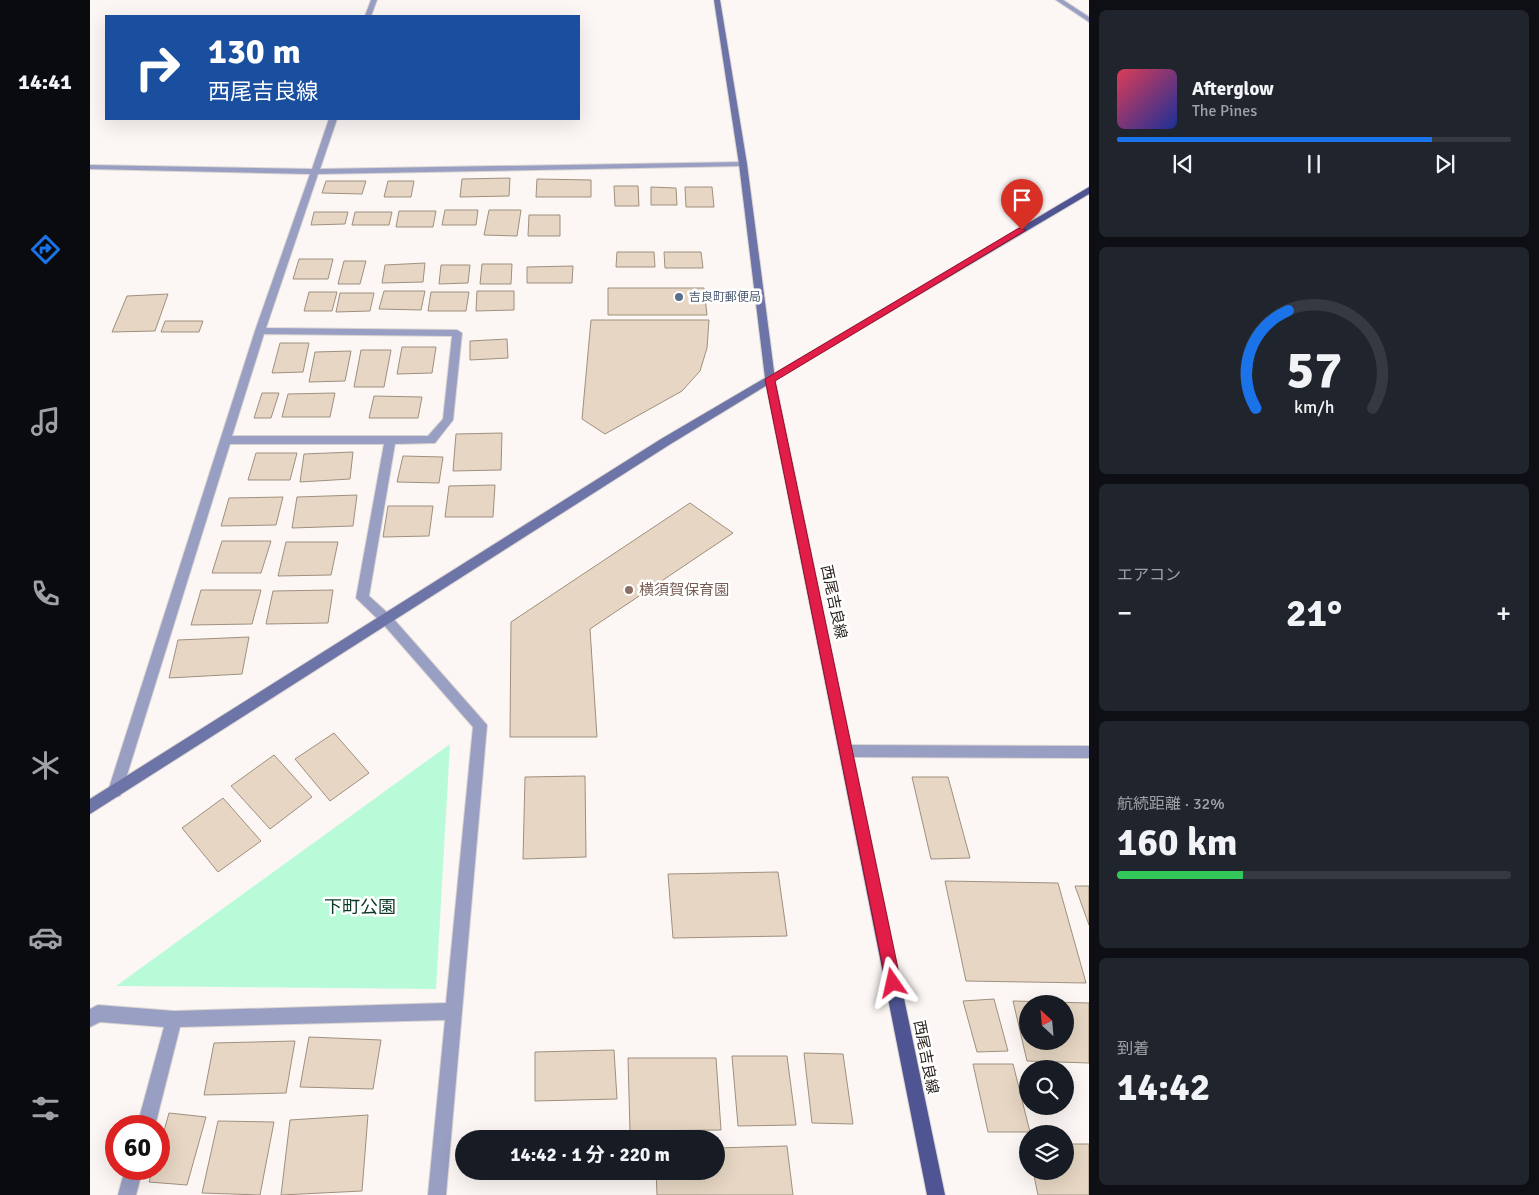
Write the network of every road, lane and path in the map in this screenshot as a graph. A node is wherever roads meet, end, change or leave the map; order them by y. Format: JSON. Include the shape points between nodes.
{"nodes":[{"id":1,"x":374,"y":0,"type":"edge"},
{"id":2,"x":717,"y":0,"type":"edge"},
{"id":3,"x":1059,"y":0,"type":"edge"},
{"id":4,"x":368,"y":15,"type":"edge"},
{"id":5,"x":1089,"y":20,"type":"edge"},
{"id":6,"x":333,"y":120,"type":"edge"},
{"id":7,"x":744,"y":164,"type":"junction"},
{"id":8,"x":90,"y":167,"type":"edge"},
{"id":9,"x":315,"y":172,"type":"junction"},
{"id":10,"x":1089,"y":190,"type":"edge"},
{"id":11,"x":260,"y":331,"type":"junction"},
{"id":12,"x":770,"y":379,"type":"junction"},
{"id":13,"x":390,"y":439,"type":"junction"},
{"id":14,"x":226,"y":440,"type":"junction"},
{"id":15,"x":387,"y":620,"type":"junction"},
{"id":16,"x":847,"y":751,"type":"junction"},
{"id":17,"x":1089,"y":752,"type":"edge"},
{"id":18,"x":115,"y":791,"type":"junction"},
{"id":19,"x":90,"y":808,"type":"edge"},
{"id":20,"x":455,"y":1011,"type":"junction"},
{"id":21,"x":90,"y":1019,"type":"edge"},
{"id":22,"x":174,"y":1019,"type":"junction"},
{"id":23,"x":149,"y":1115,"type":"edge"},
{"id":24,"x":131,"y":1180,"type":"edge"},
{"id":25,"x":128,"y":1195,"type":"edge"},
{"id":26,"x":437,"y":1195,"type":"edge"},
{"id":27,"x":936,"y":1195,"type":"edge"}],
"edges":[{"from":1,"to":4,"type":"street"},
{"from":2,"to":7,"type":"street"},
{"from":3,"to":5,"type":"street"},
{"from":6,"to":9,"type":"street"},
{"from":7,"to":9,"type":"street"},
{"from":7,"to":12,"type":"street"},
{"from":8,"to":9,"type":"street"},
{"from":9,"to":11,"type":"street"},
{"from":10,"to":12,"type":"main road"},
{"from":11,"to":13,"type":"street","via":[[457,333],[448,420],[431,440]]},
{"from":11,"to":14,"type":"street"},
{"from":12,"to":15,"type":"street","via":[[665,442]]},
{"from":12,"to":16,"type":"main road","name":"西尾吉良線"},
{"from":13,"to":14,"type":"street"},
{"from":13,"to":15,"type":"street","via":[[362,598]]},
{"from":14,"to":18,"type":"street"},
{"from":15,"to":18,"type":"street"},
{"from":15,"to":20,"type":"street","via":[[480,725]]},
{"from":16,"to":17,"type":"street"},
{"from":16,"to":27,"type":"main road","name":"西尾吉良線"},
{"from":18,"to":19,"type":"street"},
{"from":20,"to":22,"type":"street"},
{"from":20,"to":26,"type":"street"},
{"from":21,"to":22,"type":"street","via":[[98,1014]]},
{"from":22,"to":23,"type":"street"},
{"from":24,"to":25,"type":"street"}]}
